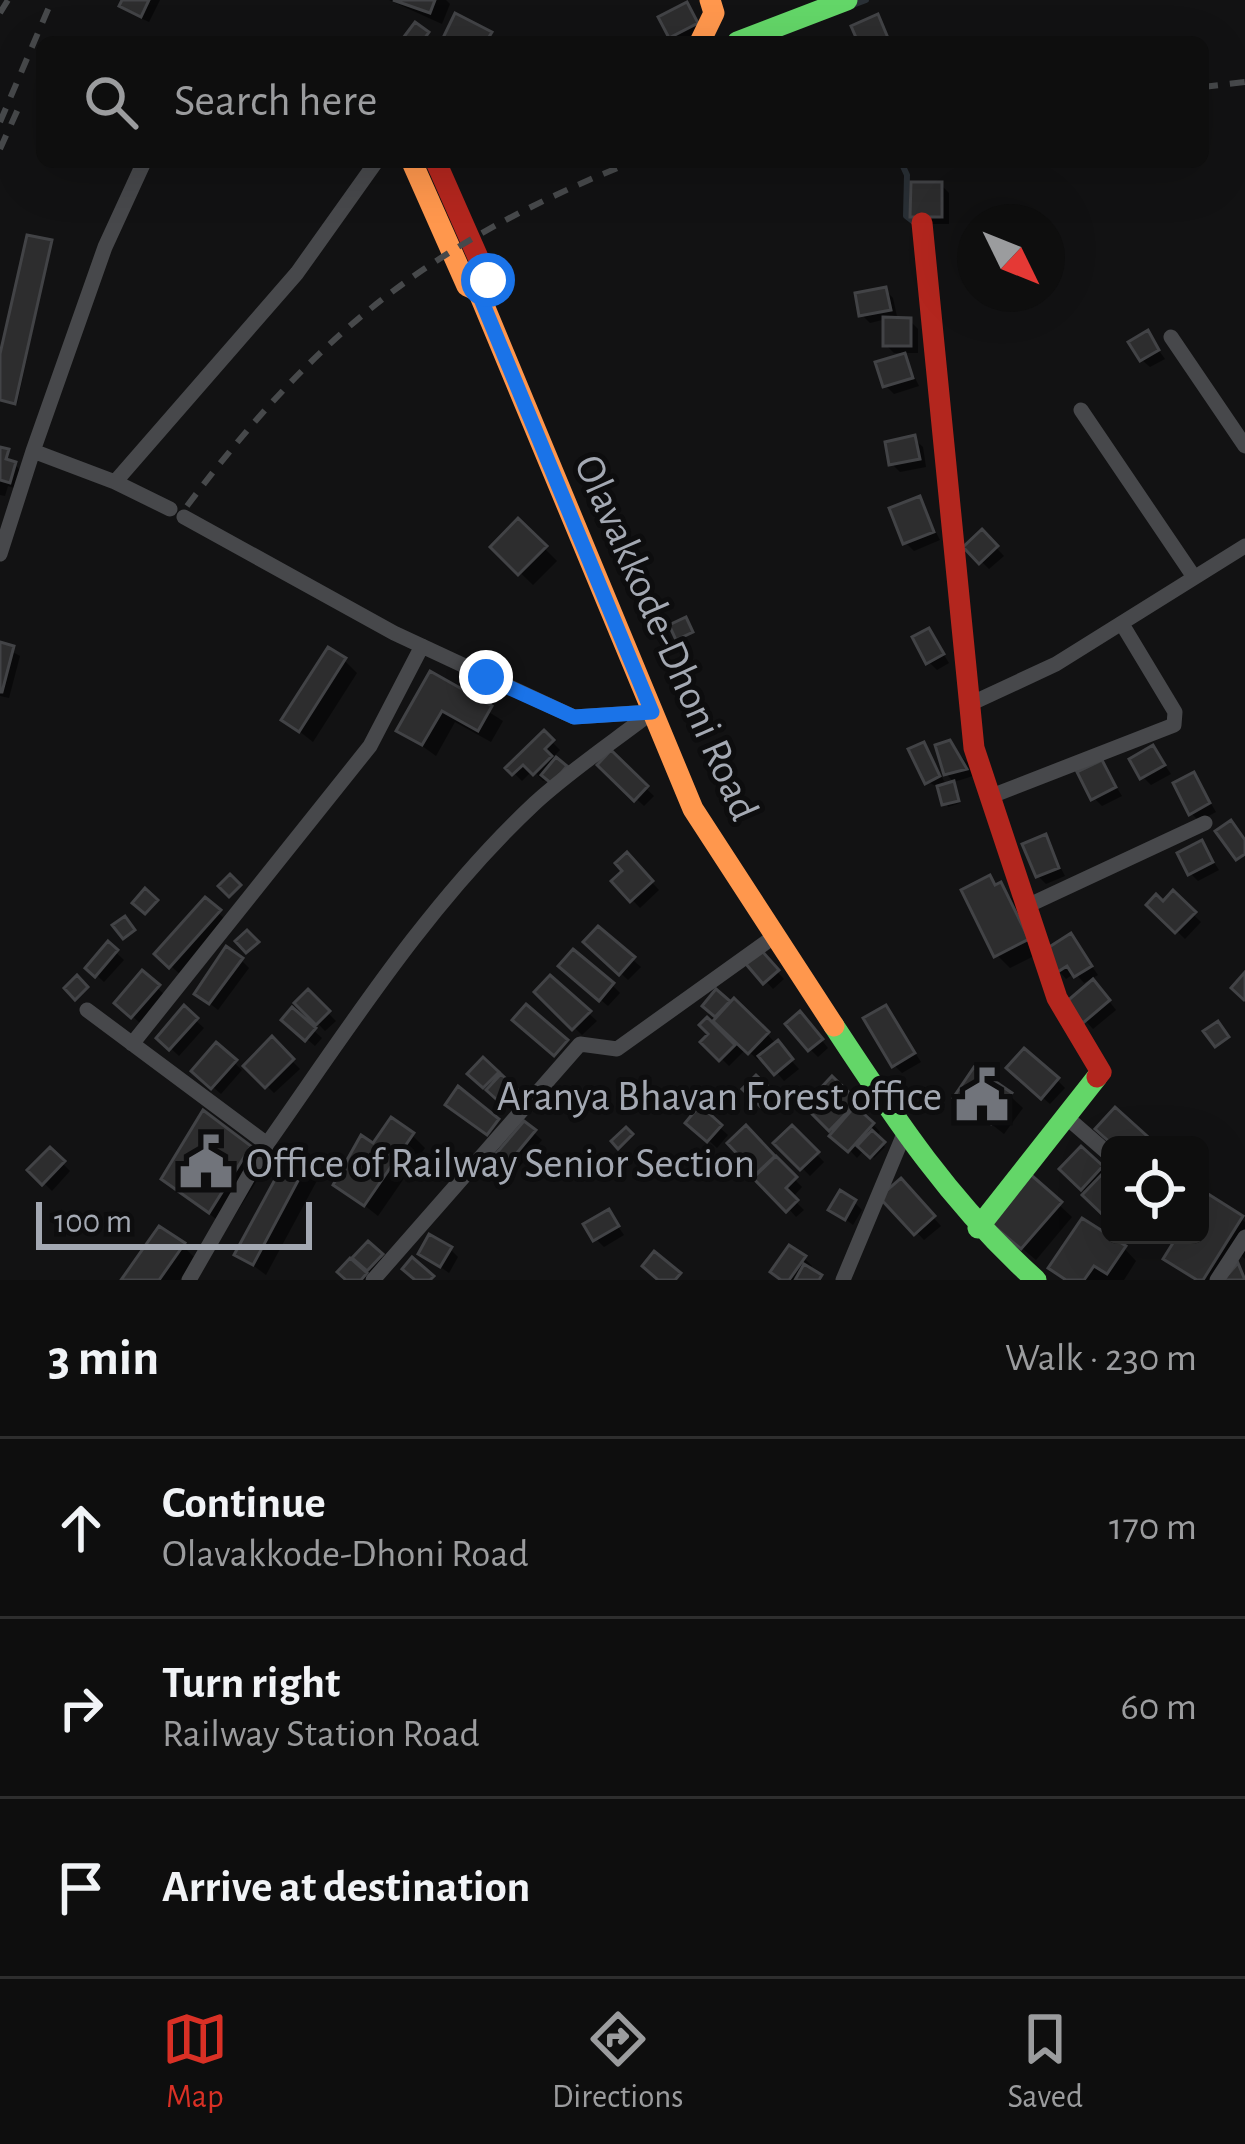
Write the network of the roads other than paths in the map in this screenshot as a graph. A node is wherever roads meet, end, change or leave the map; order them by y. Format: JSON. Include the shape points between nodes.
{"nodes":[{"id":1,"x":710,"y":0,"type":"edge"},
{"id":2,"x":847,"y":0,"type":"edge"},
{"id":3,"x":703,"y":36,"type":"edge"},
{"id":4,"x":752,"y":36,"type":"edge"},
{"id":5,"x":141,"y":168,"type":"edge"},
{"id":6,"x":372,"y":168,"type":"edge"},
{"id":7,"x":415,"y":168,"type":"edge"},
{"id":8,"x":439,"y":168,"type":"edge"},
{"id":9,"x":922,"y":223,"type":"dead end"},
{"id":10,"x":478,"y":292,"type":"junction"},
{"id":11,"x":1171,"y":337,"type":"dead end"},
{"id":12,"x":1081,"y":410,"type":"dead end"},
{"id":13,"x":1245,"y":446,"type":"edge"},
{"id":14,"x":34,"y":451,"type":"junction"},
{"id":15,"x":115,"y":482,"type":"junction"},
{"id":16,"x":1245,"y":545,"type":"edge"},
{"id":17,"x":0,"y":554,"type":"edge"},
{"id":18,"x":1194,"y":578,"type":"junction"},
{"id":19,"x":1122,"y":625,"type":"junction"},
{"id":20,"x":422,"y":646,"type":"junction"},
{"id":21,"x":970,"y":704,"type":"junction"},
{"id":22,"x":652,"y":712,"type":"junction"},
{"id":23,"x":989,"y":797,"type":"junction"},
{"id":24,"x":1205,"y":823,"type":"dead end"},
{"id":25,"x":1027,"y":906,"type":"junction"},
{"id":26,"x":772,"y":938,"type":"junction"},
{"id":27,"x":87,"y":1010,"type":"dead end"},
{"id":28,"x":132,"y":1044,"type":"junction"},
{"id":29,"x":1064,"y":1115,"type":"junction"},
{"id":30,"x":904,"y":1134,"type":"junction"},
{"id":31,"x":267,"y":1144,"type":"junction"},
{"id":32,"x":1101,"y":1147,"type":"edge"},
{"id":33,"x":978,"y":1228,"type":"junction"},
{"id":34,"x":1245,"y":1237,"type":"edge"},
{"id":35,"x":189,"y":1280,"type":"edge"},
{"id":36,"x":373,"y":1280,"type":"edge"},
{"id":37,"x":843,"y":1280,"type":"edge"},
{"id":38,"x":1036,"y":1280,"type":"edge"},
{"id":39,"x":1217,"y":1280,"type":"edge"}],
"edges":[{"from":1,"to":3,"type":"main road","via":[[714,13]]},
{"from":2,"to":4,"type":"main road"},
{"from":5,"to":14,"type":"street"},
{"from":6,"to":15,"type":"street","via":[[297,273]]},
{"from":7,"to":10,"type":"main road","name":"Olavakkode-Dhoni Road","via":[[467,286]]},
{"from":8,"to":10,"type":"main road","name":"Olavakkode-Dhoni Road","via":[[488,280]]},
{"from":9,"to":21,"type":"main road"},
{"from":10,"to":22,"type":"main road","name":"Olavakkode-Dhoni Road"},
{"from":11,"to":13,"type":"street"},
{"from":12,"to":18,"type":"street"},
{"from":14,"to":15,"type":"street"},
{"from":14,"to":17,"type":"street"},
{"from":15,"to":20,"type":"street"},
{"from":16,"to":18,"type":"street"},
{"from":18,"to":19,"type":"street"},
{"from":19,"to":21,"type":"street"},
{"from":19,"to":23,"type":"street","via":[[1174,725]]},
{"from":20,"to":22,"type":"street","via":[[574,717]]},
{"from":20,"to":28,"type":"street","via":[[370,746]]},
{"from":21,"to":23,"type":"main road"},
{"from":22,"to":26,"type":"main road","name":"Olavakkode-Dhoni Road","via":[[693,809]]},
{"from":22,"to":31,"type":"street","via":[[537,801],[474,866],[418,930]]},
{"from":23,"to":25,"type":"main road"},
{"from":24,"to":25,"type":"street"},
{"from":25,"to":29,"type":"main road","via":[[1057,998],[1101,1072]]},
{"from":26,"to":30,"type":"main road","name":"Olavakkode-Dhoni Road"},
{"from":26,"to":36,"type":"street","via":[[617,1048],[580,1044]]},
{"from":27,"to":28,"type":"street"},
{"from":28,"to":31,"type":"street"},
{"from":29,"to":32,"type":"street"},
{"from":29,"to":33,"type":"main road"},
{"from":30,"to":33,"type":"main road","name":"Olavakkode-Dhoni Road"},
{"from":30,"to":37,"type":"street"},
{"from":31,"to":35,"type":"street"},
{"from":33,"to":38,"type":"main road","name":"Olavakkode-Dhoni Road"},
{"from":34,"to":39,"type":"street"}]}
